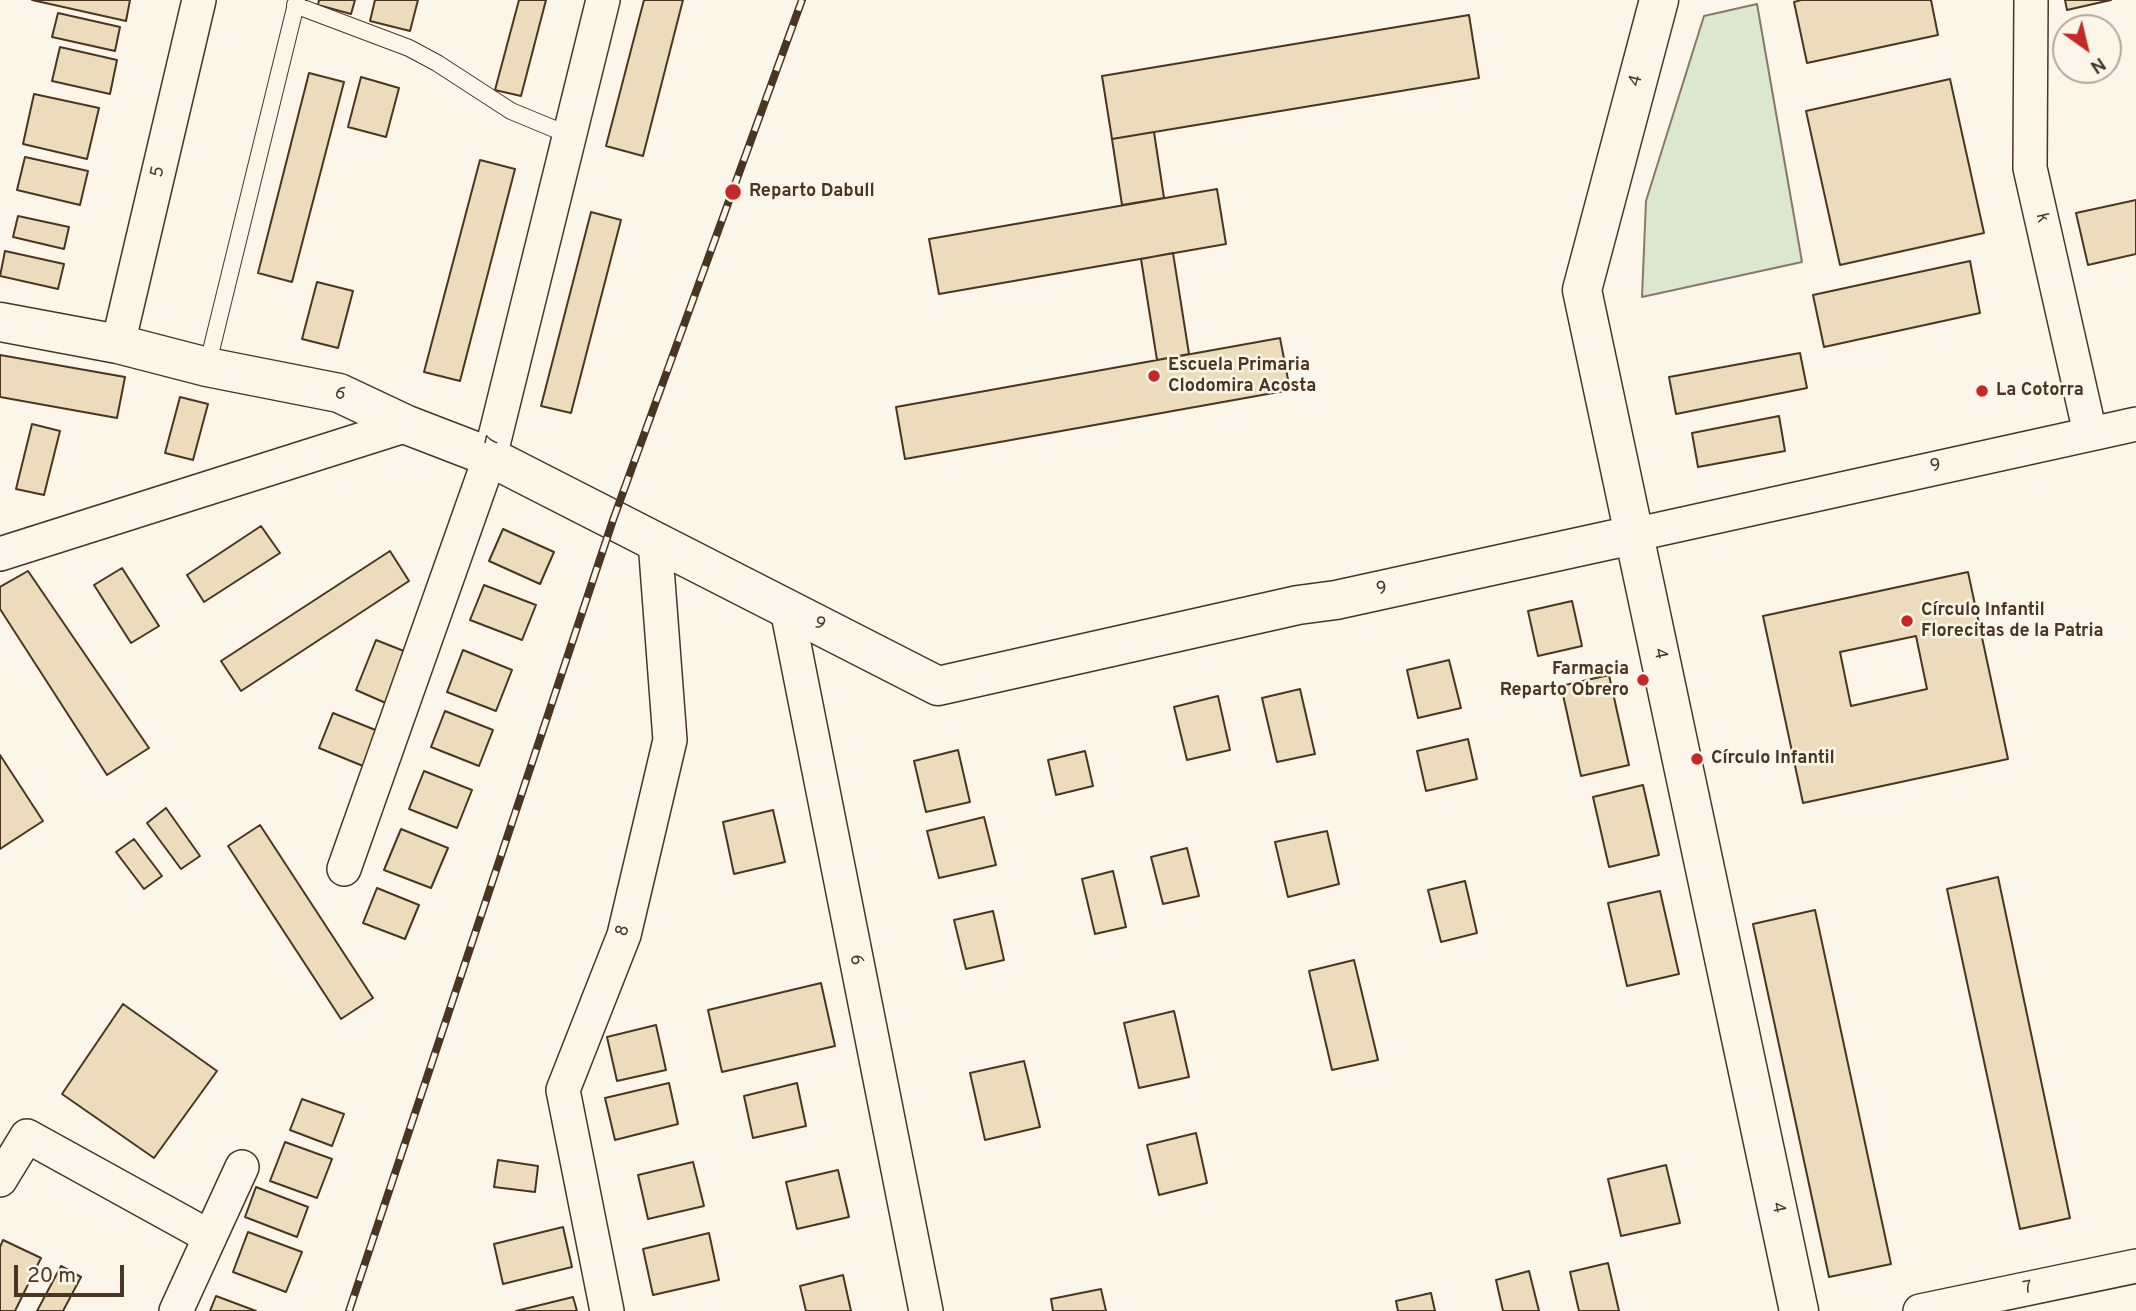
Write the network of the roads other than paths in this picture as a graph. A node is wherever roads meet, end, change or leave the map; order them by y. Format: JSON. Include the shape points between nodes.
{"nodes":[{"id":1,"x":200,"y":0,"type":"edge"},
{"id":2,"x":603,"y":0,"type":"edge"},
{"id":3,"x":1659,"y":0,"type":"edge"},
{"id":4,"x":2031,"y":0,"type":"edge"},
{"id":5,"x":296,"y":3,"type":"edge"},
{"id":6,"x":569,"y":135,"type":"junction"},
{"id":7,"x":0,"y":322,"type":"edge"},
{"id":8,"x":118,"y":344,"type":"junction"},
{"id":9,"x":207,"y":367,"type":"junction"},
{"id":10,"x":2136,"y":424,"type":"edge"},
{"id":11,"x":407,"y":425,"type":"junction"},
{"id":12,"x":2090,"y":433,"type":"junction"},
{"id":13,"x":490,"y":457,"type":"junction"},
{"id":14,"x":1633,"y":535,"type":"junction"},
{"id":15,"x":655,"y":541,"type":"junction"},
{"id":16,"x":0,"y":554,"type":"edge"},
{"id":17,"x":787,"y":609,"type":"junction"},
{"id":18,"x":344,"y":869,"type":"dead end"},
{"id":19,"x":242,"y":1167,"type":"dead end"},
{"id":20,"x":0,"y":1180,"type":"edge"},
{"id":21,"x":210,"y":1237,"type":"junction"},
{"id":22,"x":2136,"y":1266,"type":"edge"},
{"id":23,"x":176,"y":1311,"type":"edge"},
{"id":24,"x":607,"y":1311,"type":"edge"},
{"id":25,"x":926,"y":1311,"type":"edge"},
{"id":26,"x":1799,"y":1311,"type":"edge"},
{"id":27,"x":1920,"y":1311,"type":"edge"}],
"edges":[{"from":1,"to":8,"type":"street","name":"5"},
{"from":2,"to":6,"type":"street","name":"7"},
{"from":3,"to":14,"type":"street","name":"4","via":[[1582,290]]},
{"from":4,"to":12,"type":"street","name":"k","via":[[2030,167]]},
{"from":5,"to":6,"type":"lane","via":[[409,48],[511,111]]},
{"from":5,"to":9,"type":"lane"},
{"from":6,"to":13,"type":"street","name":"7"},
{"from":7,"to":8,"type":"street","name":"6"},
{"from":8,"to":9,"type":"street","name":"6"},
{"from":9,"to":11,"type":"street","name":"6","via":[[339,393]]},
{"from":10,"to":12,"type":"street","name":"9"},
{"from":11,"to":13,"type":"street","name":"6"},
{"from":11,"to":16,"type":"street"},
{"from":12,"to":14,"type":"street","name":"9"},
{"from":13,"to":15,"type":"street","name":"6"},
{"from":13,"to":18,"type":"street","name":"7"},
{"from":14,"to":17,"type":"street","name":"9","via":[[938,686]]},
{"from":14,"to":26,"type":"street","name":"4"},
{"from":15,"to":17,"type":"street","name":"9"},
{"from":15,"to":24,"type":"street","name":"8","via":[[670,740],[624,935],[563,1090]]},
{"from":17,"to":25,"type":"street","name":"6"},
{"from":19,"to":21,"type":"street"},
{"from":20,"to":21,"type":"street","via":[[27,1136]]},
{"from":21,"to":23,"type":"street"},
{"from":22,"to":27,"type":"street","name":"7"}]}
